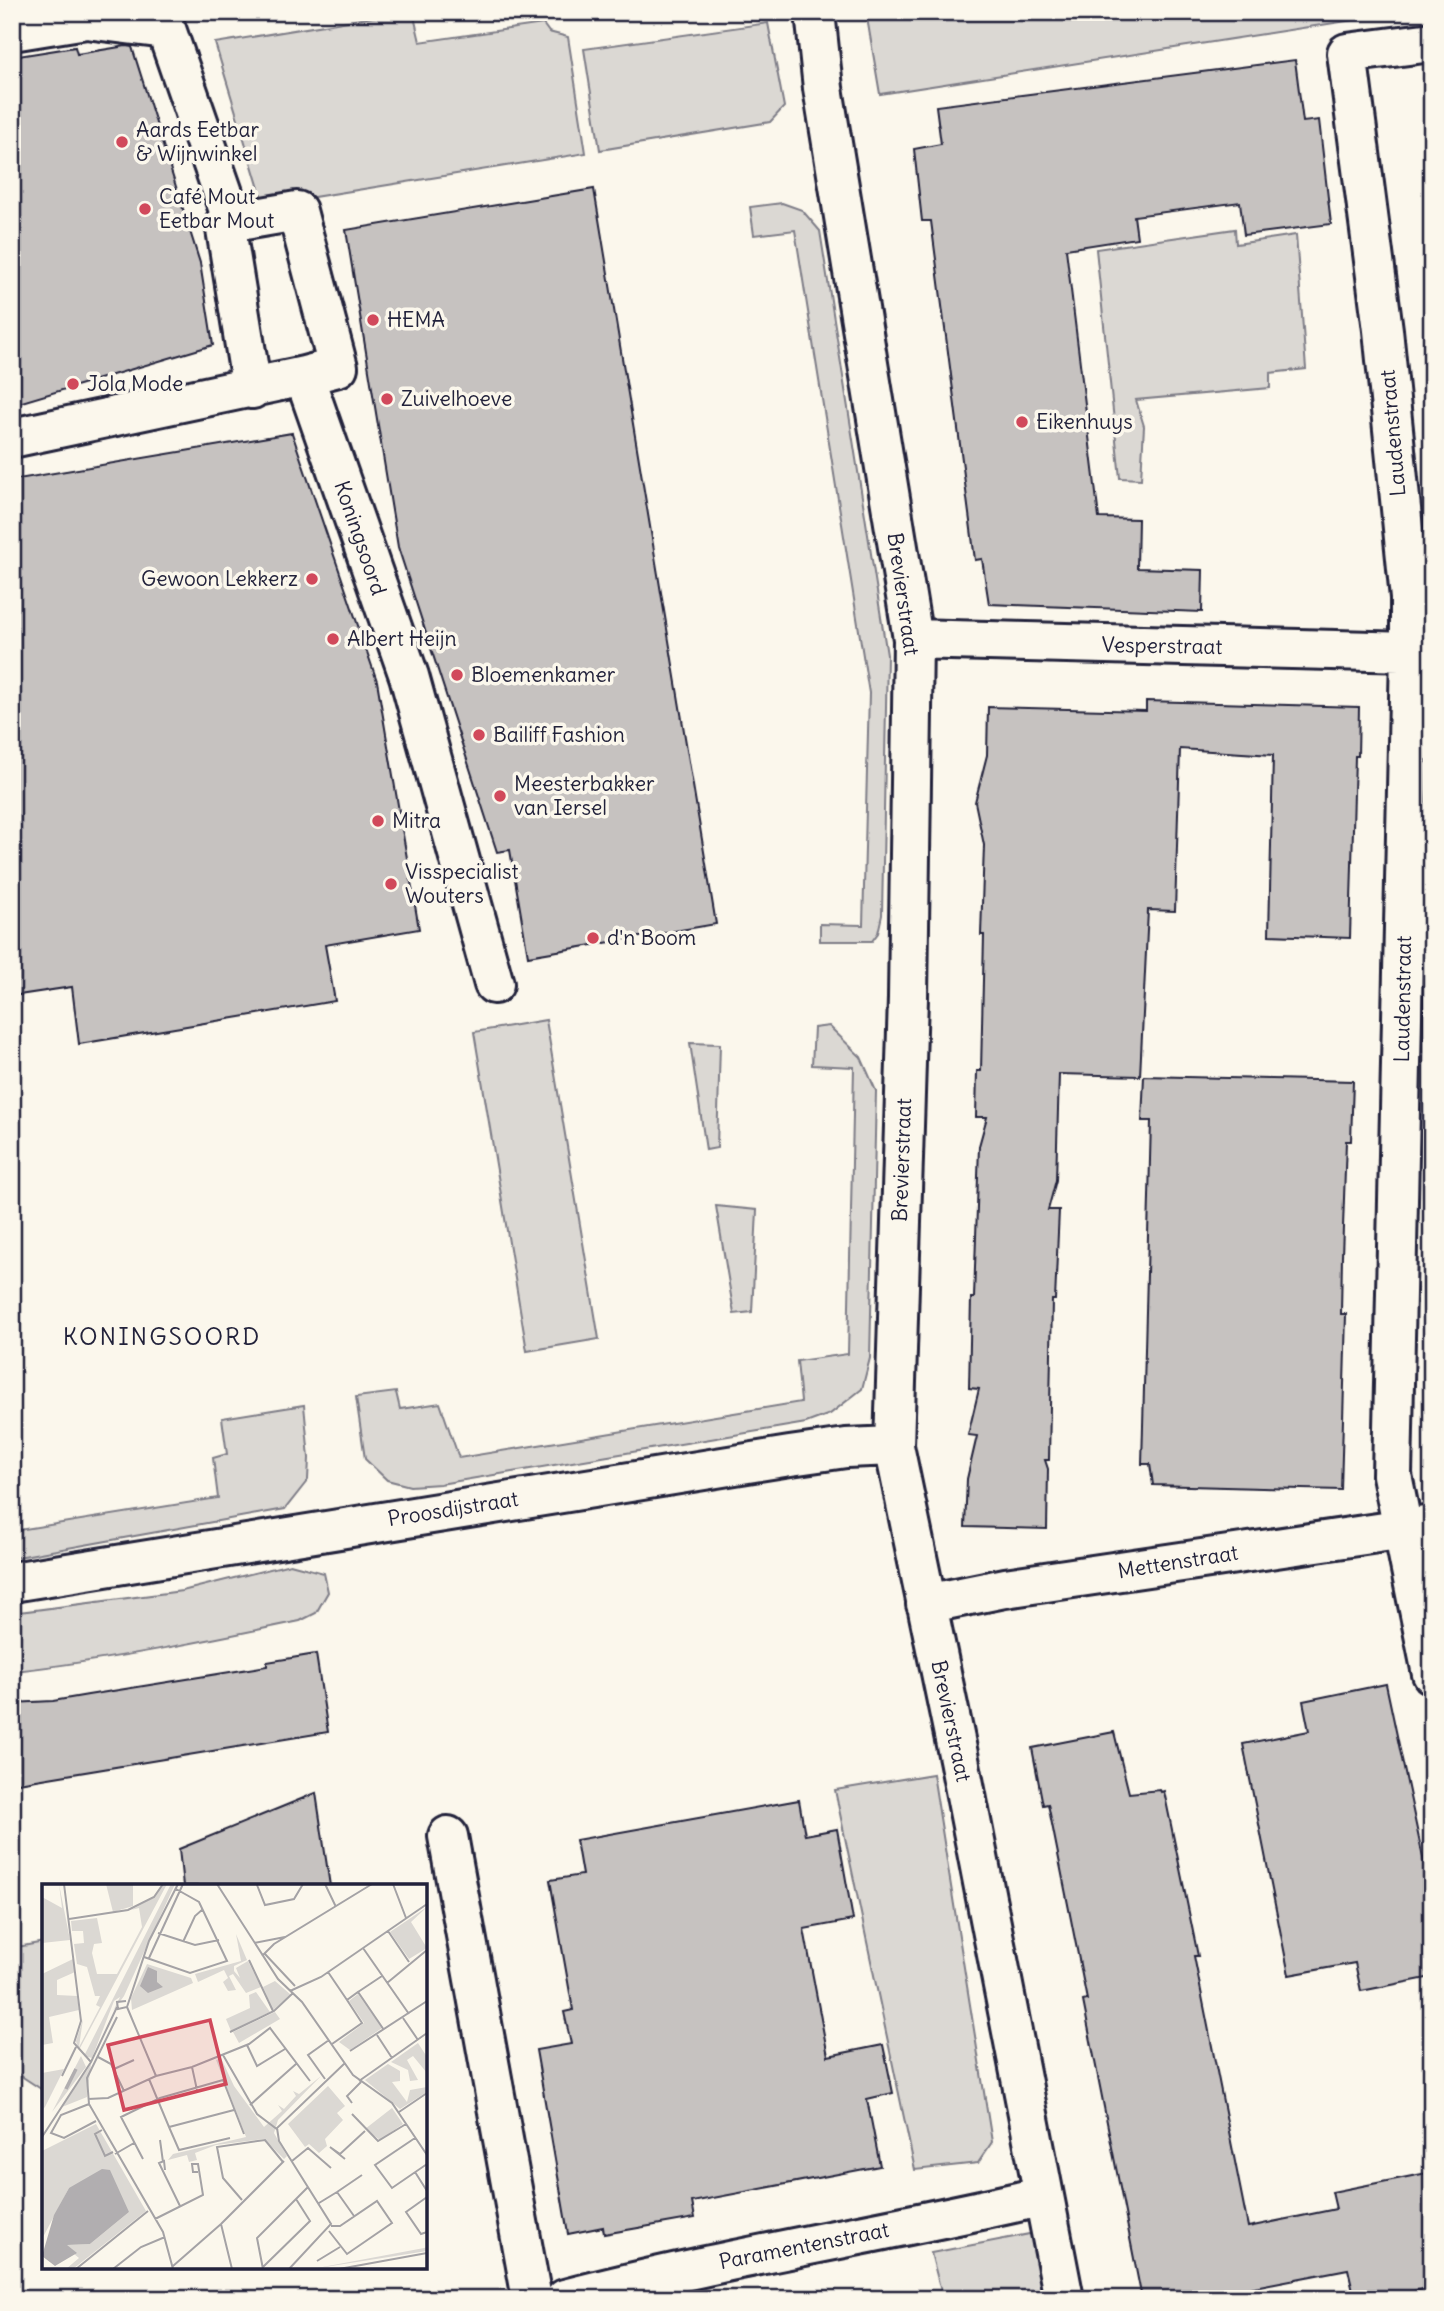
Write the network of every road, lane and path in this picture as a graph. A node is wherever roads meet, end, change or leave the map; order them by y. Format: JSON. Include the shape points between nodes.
{"nodes":[{"id":1,"x":815,"y":12,"type":"edge"},
{"id":2,"x":12,"y":31,"type":"edge"},
{"id":3,"x":1432,"y":42,"type":"edge"},
{"id":4,"x":233,"y":222,"type":"junction"},
{"id":5,"x":304,"y":376,"type":"junction"},
{"id":6,"x":251,"y":388,"type":"junction"},
{"id":7,"x":12,"y":438,"type":"edge"},
{"id":8,"x":913,"y":639,"type":"junction"},
{"id":9,"x":1410,"y":652,"type":"junction"},
{"id":10,"x":494,"y":984,"type":"dead end"},
{"id":11,"x":894,"y":1446,"type":"junction"},
{"id":12,"x":1417,"y":1527,"type":"edge"},
{"id":13,"x":12,"y":1582,"type":"edge"},
{"id":14,"x":926,"y":1604,"type":"junction"},
{"id":15,"x":1432,"y":1674,"type":"edge"},
{"id":16,"x":448,"y":1836,"type":"dead end"},
{"id":17,"x":1044,"y":2196,"type":"junction"},
{"id":18,"x":532,"y":2299,"type":"edge"},
{"id":19,"x":565,"y":2299,"type":"edge"},
{"id":20,"x":1064,"y":2299,"type":"edge"}],
"edges":[{"from":1,"to":8,"type":"street","name":"Brevierstraat","via":[[823,88]]},
{"from":2,"to":4,"type":"street","via":[[86,19],[166,29]]},
{"from":3,"to":9,"type":"street","name":"Laudenstraat","via":[[1347,53],[1383,330],[1409,598]]},
{"from":4,"to":5,"type":"street","via":[[297,211],[338,368]]},
{"from":4,"to":6,"type":"street","via":[[225,223]]},
{"from":5,"to":6,"type":"street"},
{"from":5,"to":10,"type":"street","name":"Koningsoord","via":[[409,676]]},
{"from":6,"to":7,"type":"street"},
{"from":8,"to":9,"type":"street","name":"Vesperstraat"},
{"from":8,"to":11,"type":"street","name":"Brevierstraat"},
{"from":9,"to":12,"type":"street","name":"Laudenstraat","via":[[1392,1475]]},
{"from":11,"to":13,"type":"street","name":"Proosdijstraat","via":[[790,1456]]},
{"from":11,"to":14,"type":"street","name":"Brevierstraat"},
{"from":12,"to":14,"type":"street","name":"Mettenstraat","via":[[1005,1588]]},
{"from":12,"to":15,"type":"street","name":"Laudenstraat"},
{"from":14,"to":17,"type":"street","name":"Brevierstraat"},
{"from":16,"to":18,"type":"street"},
{"from":17,"to":19,"type":"street","name":"Paramentenstraat"},
{"from":17,"to":20,"type":"street","name":"Brevierstraat"}]}
